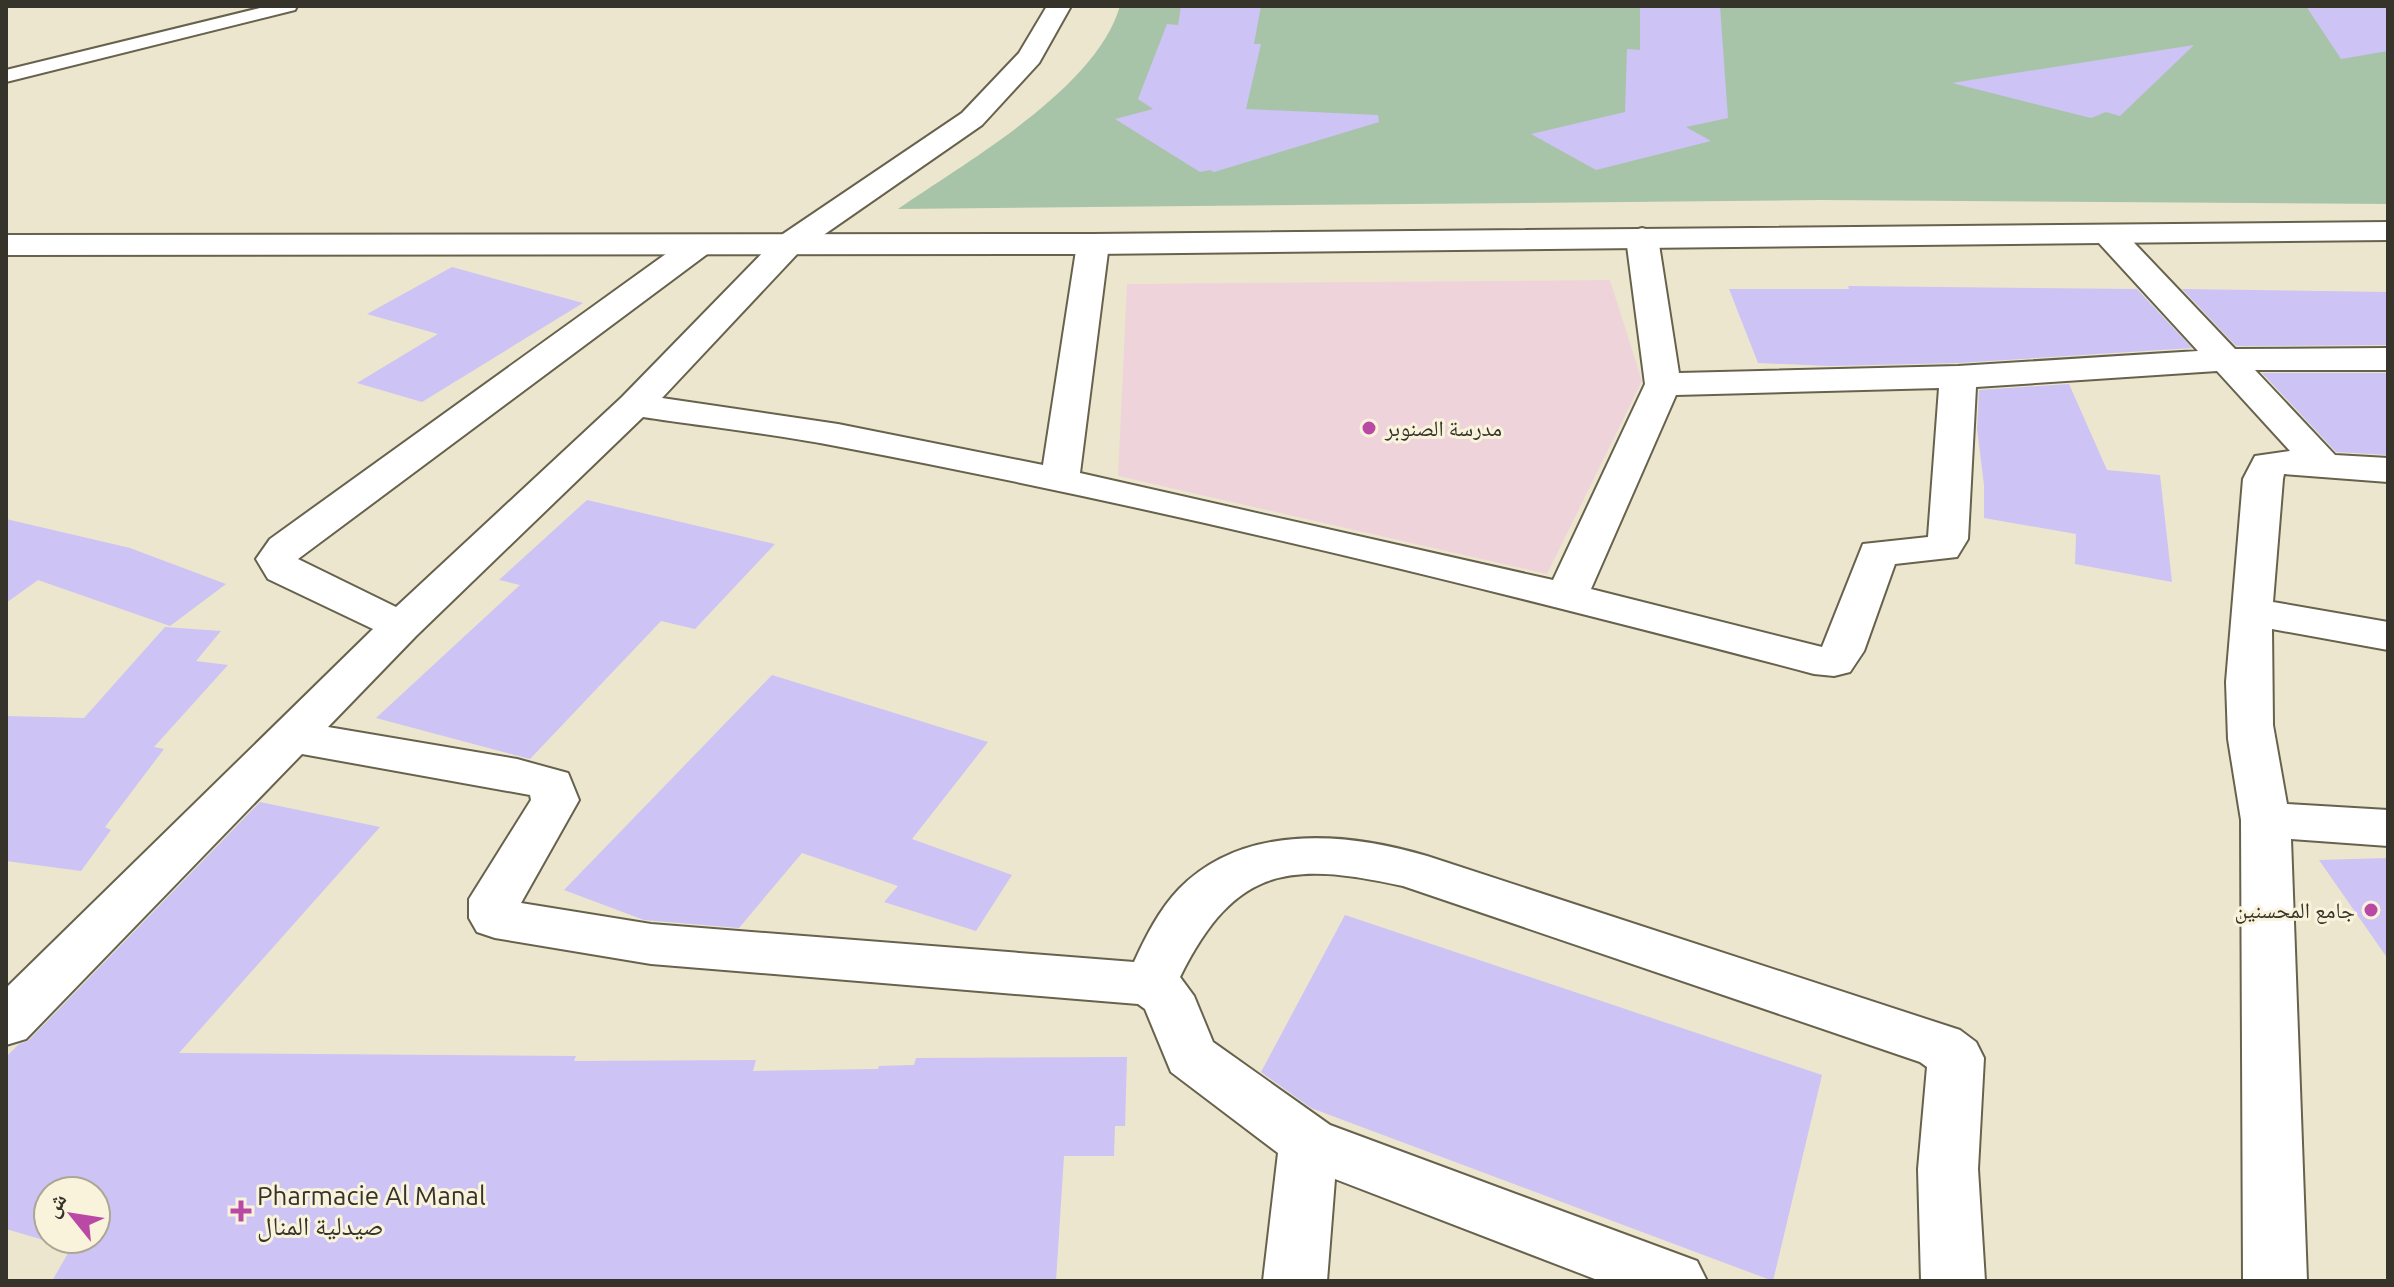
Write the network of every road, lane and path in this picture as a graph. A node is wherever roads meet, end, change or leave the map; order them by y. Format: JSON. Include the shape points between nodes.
{"nodes":[{"id":1,"x":289,"y":6,"type":"edge"},
{"id":2,"x":1059,"y":6,"type":"edge"},
{"id":3,"x":6,"y":76,"type":"edge"},
{"id":4,"x":2388,"y":231,"type":"edge"},
{"id":5,"x":2109,"y":235,"type":"junction"},
{"id":6,"x":1642,"y":238,"type":"junction"},
{"id":7,"x":1093,"y":244,"type":"junction"},
{"id":8,"x":6,"y":245,"type":"edge"},
{"id":9,"x":699,"y":245,"type":"junction"},
{"id":10,"x":788,"y":245,"type":"junction"},
{"id":11,"x":2388,"y":359,"type":"edge"},
{"id":12,"x":2228,"y":360,"type":"junction"},
{"id":13,"x":1958,"y":377,"type":"junction"},
{"id":14,"x":1663,"y":384,"type":"junction"},
{"id":15,"x":635,"y":405,"type":"junction"},
{"id":16,"x":2323,"y":464,"type":"junction"},
{"id":17,"x":2388,"y":470,"type":"edge"},
{"id":18,"x":1060,"y":480,"type":"junction"},
{"id":19,"x":1567,"y":596,"type":"junction"},
{"id":20,"x":2253,"y":612,"type":"junction"},
{"id":21,"x":401,"y":626,"type":"junction"},
{"id":22,"x":2388,"y":636,"type":"edge"},
{"id":23,"x":290,"y":736,"type":"junction"},
{"id":24,"x":2266,"y":820,"type":"junction"},
{"id":25,"x":2388,"y":828,"type":"edge"},
{"id":26,"x":1150,"y":983,"type":"junction"},
{"id":27,"x":6,"y":1023,"type":"edge"},
{"id":28,"x":1309,"y":1143,"type":"junction"},
{"id":29,"x":1295,"y":1281,"type":"edge"},
{"id":30,"x":1675,"y":1281,"type":"edge"},
{"id":31,"x":1953,"y":1281,"type":"edge"},
{"id":32,"x":2275,"y":1281,"type":"edge"}],
"edges":[{"from":1,"to":3,"type":"lane"},
{"from":2,"to":10,"type":"street","via":[[1030,57],[972,119]]},
{"from":4,"to":5,"type":"street"},
{"from":5,"to":6,"type":"street"},
{"from":5,"to":12,"type":"street"},
{"from":6,"to":7,"type":"street"},
{"from":6,"to":14,"type":"street"},
{"from":7,"to":10,"type":"street"},
{"from":7,"to":18,"type":"street"},
{"from":8,"to":9,"type":"street"},
{"from":9,"to":10,"type":"street"},
{"from":9,"to":21,"type":"street","via":[[285,548],[277,559],[283,570]]},
{"from":10,"to":15,"type":"street"},
{"from":11,"to":12,"type":"street"},
{"from":12,"to":13,"type":"street"},
{"from":12,"to":16,"type":"street"},
{"from":13,"to":14,"type":"street"},
{"from":13,"to":19,"type":"street","via":[[1948,539],[1942,548],[1878,553],[1834,662]]},
{"from":14,"to":19,"type":"street"},
{"from":15,"to":18,"type":"street","via":[[838,435]]},
{"from":15,"to":21,"type":"street"},
{"from":16,"to":17,"type":"street"},
{"from":16,"to":20,"type":"street","via":[[2269,464],[2264,472]]},
{"from":18,"to":19,"type":"street"},
{"from":20,"to":22,"type":"street"},
{"from":20,"to":24,"type":"street","via":[[2249,710]]},
{"from":21,"to":23,"type":"street"},
{"from":23,"to":26,"type":"street","via":[[551,785],[555,800],[495,899],[495,918],[651,944]]},
{"from":23,"to":27,"type":"street"},
{"from":24,"to":25,"type":"street"},
{"from":24,"to":32,"type":"street"},
{"from":26,"to":28,"type":"street","via":[[1167,996],[1191,1056]]},
{"from":26,"to":31,"type":"street","via":[[1176,932],[1201,899],[1235,872],[1268,859],[1357,857],[1424,874],[1918,1037],[1956,1058],[1948,1169]]},
{"from":28,"to":29,"type":"street"},
{"from":28,"to":30,"type":"street"}]}
